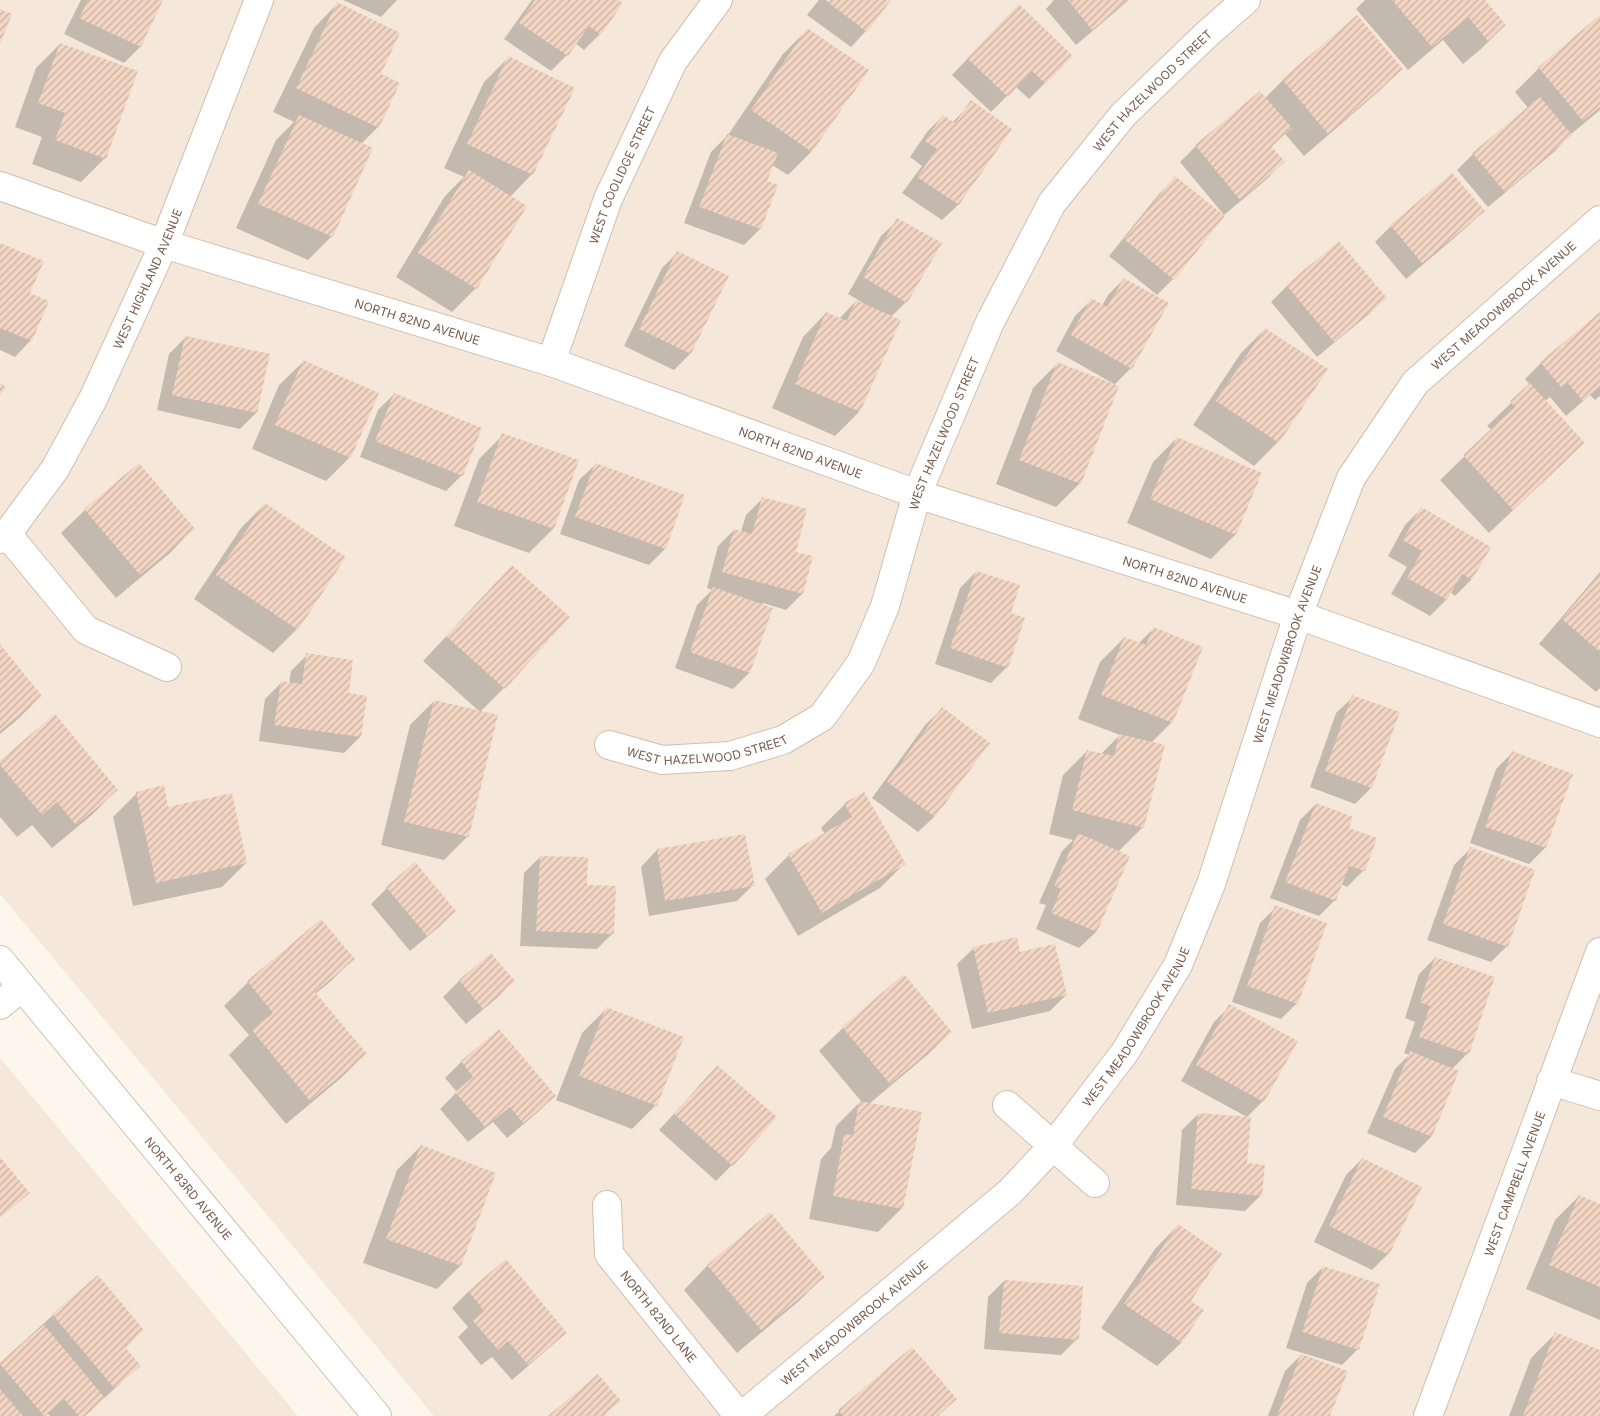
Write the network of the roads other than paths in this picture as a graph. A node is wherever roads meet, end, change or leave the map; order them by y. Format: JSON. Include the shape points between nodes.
{"nodes":[{"id":1,"x":259,"y":0,"type":"edge"},
{"id":2,"x":718,"y":0,"type":"edge"},
{"id":3,"x":1246,"y":0,"type":"edge"},
{"id":4,"x":0,"y":186,"type":"edge"},
{"id":5,"x":1600,"y":220,"type":"edge"},
{"id":6,"x":164,"y":244,"type":"junction"},
{"id":7,"x":551,"y":362,"type":"junction"},
{"id":8,"x":917,"y":494,"type":"junction"},
{"id":9,"x":3,"y":536,"type":"edge"},
{"id":10,"x":1298,"y":615,"type":"junction"},
{"id":11,"x":167,"y":668,"type":"dead end"},
{"id":12,"x":1600,"y":723,"type":"edge"},
{"id":13,"x":609,"y":745,"type":"dead end"},
{"id":14,"x":1600,"y":952,"type":"edge"},
{"id":15,"x":0,"y":960,"type":"edge"},
{"id":16,"x":22,"y":987,"type":"junction"},
{"id":17,"x":0,"y":1005,"type":"edge"},
{"id":18,"x":1551,"y":1081,"type":"junction"},
{"id":19,"x":1600,"y":1096,"type":"edge"},
{"id":20,"x":1007,"y":1105,"type":"dead end"},
{"id":21,"x":1054,"y":1145,"type":"junction"},
{"id":22,"x":1095,"y":1183,"type":"dead end"},
{"id":23,"x":607,"y":1205,"type":"dead end"},
{"id":24,"x":377,"y":1416,"type":"edge"},
{"id":25,"x":741,"y":1416,"type":"edge"},
{"id":26,"x":1428,"y":1416,"type":"edge"}],
"edges":[{"from":1,"to":6,"type":"street","name":"WEST HIGHLAND AVENUE"},
{"from":2,"to":7,"type":"street","name":"WEST COOLIDGE STREET","via":[[672,62],[608,199]]},
{"from":3,"to":8,"type":"street","name":"WEST HAZELWOOD STREET","via":[[1123,115],[1052,203],[990,322]]},
{"from":4,"to":6,"type":"street","name":"NORTH 82ND AVENUE"},
{"from":5,"to":10,"type":"street","name":"WEST MEADOWBROOK AVENUE","via":[[1415,383],[1351,478]]},
{"from":6,"to":7,"type":"street","name":"NORTH 82ND AVENUE"},
{"from":6,"to":9,"type":"street","name":"WEST HIGHLAND AVENUE","via":[[93,400],[55,469]]},
{"from":7,"to":8,"type":"street","name":"NORTH 82ND AVENUE"},
{"from":8,"to":10,"type":"street","name":"NORTH 82ND AVENUE"},
{"from":8,"to":13,"type":"street","name":"WEST HAZELWOOD STREET","via":[[885,606],[862,663],[822,717],[784,740],[730,756],[662,760]]},
{"from":9,"to":11,"type":"street","via":[[86,630]]},
{"from":10,"to":12,"type":"street","name":"NORTH 82ND AVENUE"},
{"from":10,"to":21,"type":"street","name":"WEST MEADOWBROOK AVENUE","via":[[1211,884],[1178,965],[1125,1052]]},
{"from":14,"to":18,"type":"street","name":"WEST CAMPBELL AVENUE"},
{"from":15,"to":16,"type":"street","name":"NORTH 83RD AVENUE"},
{"from":16,"to":17,"type":"street"},
{"from":16,"to":24,"type":"street","name":"NORTH 83RD AVENUE"},
{"from":18,"to":19,"type":"street"},
{"from":18,"to":26,"type":"street","name":"WEST CAMPBELL AVENUE"},
{"from":20,"to":21,"type":"street"},
{"from":21,"to":22,"type":"street"},
{"from":21,"to":25,"type":"street","name":"WEST MEADOWBROOK AVENUE","via":[[1010,1192]]},
{"from":23,"to":25,"type":"street","name":"NORTH 82ND LANE","via":[[609,1254]]}]}
